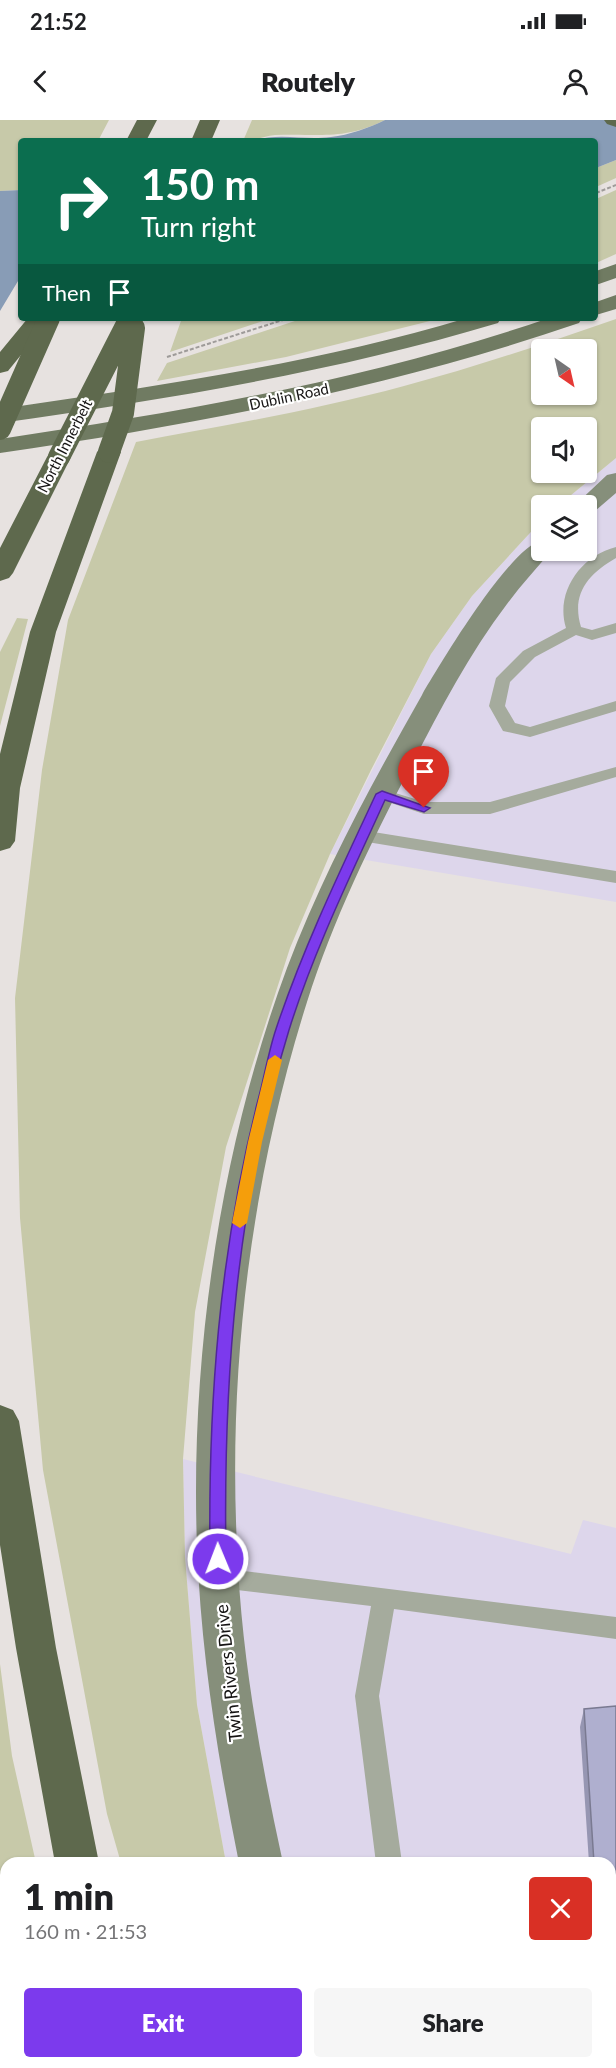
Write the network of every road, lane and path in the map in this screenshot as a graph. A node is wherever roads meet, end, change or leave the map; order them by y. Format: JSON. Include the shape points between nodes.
{"nodes":[{"id":1,"x":147,"y":120,"type":"edge"},
{"id":2,"x":210,"y":120,"type":"edge"},
{"id":3,"x":138,"y":138,"type":"edge"},
{"id":4,"x":202,"y":138,"type":"edge"},
{"id":5,"x":616,"y":185,"type":"edge"},
{"id":6,"x":598,"y":192,"type":"edge"},
{"id":7,"x":616,"y":270,"type":"edge"},
{"id":8,"x":598,"y":278,"type":"edge"},
{"id":9,"x":616,"y":282,"type":"edge"},
{"id":10,"x":598,"y":290,"type":"edge"},
{"id":11,"x":616,"y":302,"type":"edge"},
{"id":12,"x":598,"y":308,"type":"edge"},
{"id":13,"x":38,"y":321,"type":"edge"},
{"id":14,"x":48,"y":321,"type":"edge"},
{"id":15,"x":128,"y":321,"type":"edge"},
{"id":16,"x":135,"y":321,"type":"edge"},
{"id":17,"x":481,"y":321,"type":"edge"},
{"id":18,"x":510,"y":321,"type":"edge"},
{"id":19,"x":562,"y":321,"type":"edge"},
{"id":20,"x":0,"y":366,"type":"edge"},
{"id":21,"x":252,"y":405,"type":"junction"},
{"id":22,"x":0,"y":416,"type":"edge"},
{"id":23,"x":0,"y":429,"type":"edge"},
{"id":24,"x":0,"y":446,"type":"edge"},
{"id":25,"x":616,"y":480,"type":"edge"},
{"id":26,"x":597,"y":496,"type":"edge"},
{"id":27,"x":616,"y":552,"type":"edge"},
{"id":28,"x":531,"y":560,"type":"edge"},
{"id":29,"x":0,"y":573,"type":"edge"},
{"id":30,"x":616,"y":628,"type":"edge"},
{"id":31,"x":574,"y":630,"type":"junction"},
{"id":32,"x":616,"y":706,"type":"edge"},
{"id":33,"x":616,"y":772,"type":"edge"},
{"id":34,"x":382,"y":794,"type":"junction"},
{"id":35,"x":361,"y":836,"type":"junction"},
{"id":36,"x":0,"y":841,"type":"edge"},
{"id":37,"x":612,"y":873,"type":"edge"},
{"id":38,"x":0,"y":1421,"type":"edge"},
{"id":39,"x":219,"y":1578,"type":"junction"},
{"id":40,"x":384,"y":1597,"type":"junction"},
{"id":41,"x":616,"y":1628,"type":"edge"},
{"id":42,"x":76,"y":1857,"type":"edge"},
{"id":43,"x":260,"y":1857,"type":"edge"},
{"id":44,"x":387,"y":1857,"type":"edge"}],
"edges":[{"from":1,"to":3,"type":"highway"},
{"from":2,"to":4,"type":"highway"},
{"from":5,"to":6,"type":"path"},
{"from":7,"to":8,"type":"main road"},
{"from":9,"to":10,"type":"main road"},
{"from":11,"to":12,"type":"main road"},
{"from":13,"to":20,"type":"highway"},
{"from":14,"to":23,"type":"highway","bridge":true},
{"from":15,"to":29,"type":"highway","name":"North Innerbelt","bridge":true},
{"from":16,"to":36,"type":"highway","bridge":true,"via":[[123,413],[43,632],[6,788]]},
{"from":17,"to":22,"type":"main road","name":"Dublin Road","via":[[277,374]]},
{"from":18,"to":21,"type":"main road","via":[[322,373]]},
{"from":19,"to":21,"type":"main road","name":"Dublin Road","via":[[404,371]]},
{"from":21,"to":24,"type":"main road","name":"Dublin Road"},
{"from":25,"to":26,"type":"main road"},
{"from":27,"to":31,"type":"lane","via":[[594,564],[576,581],[569,599]]},
{"from":28,"to":34,"type":"main road","name":"Twin Rivers Drive","via":[[483,617],[448,669]]},
{"from":30,"to":31,"type":"lane","via":[[592,635]]},
{"from":31,"to":32,"type":"lane","via":[[529,654],[502,681],[496,706],[509,727],[530,732]]},
{"from":33,"to":34,"type":"lane","via":[[490,808],[424,808]]},
{"from":34,"to":35,"type":"main road","name":"Twin Rivers Drive"},
{"from":35,"to":37,"type":"lane"},
{"from":35,"to":39,"type":"main road","name":"Twin Rivers Drive","via":[[320,929],[283,1030],[253,1153],[232,1263],[222,1359],[217,1456]]},
{"from":38,"to":42,"type":"highway","via":[[36,1648]]},
{"from":39,"to":40,"type":"lane"},
{"from":39,"to":43,"type":"main road","name":"Twin Rivers Drive","via":[[238,1752]]},
{"from":40,"to":41,"type":"lane"},
{"from":40,"to":44,"type":"lane","via":[[368,1696]]}]}
